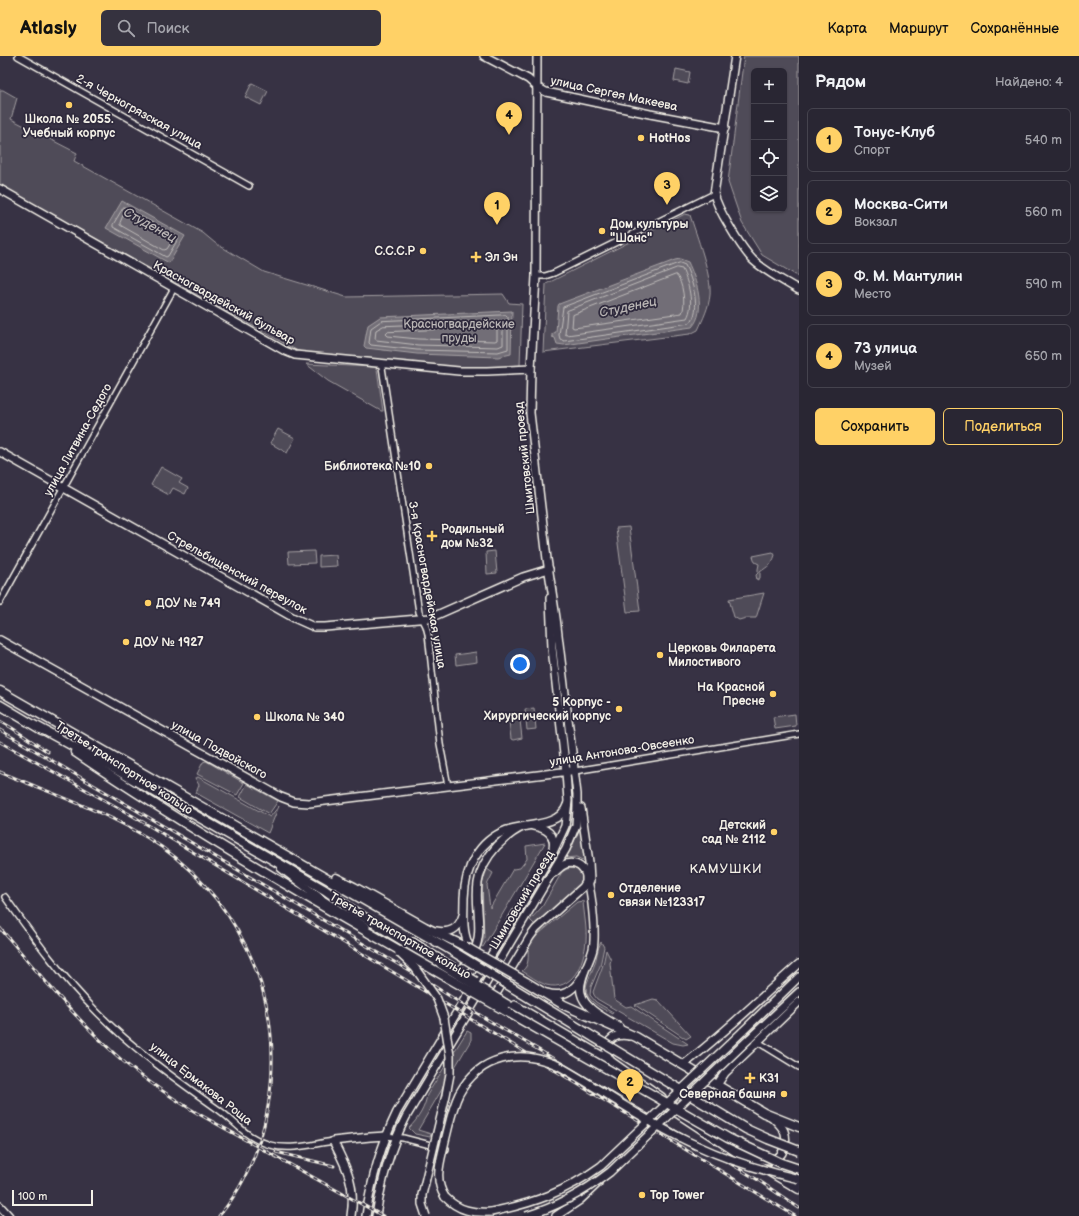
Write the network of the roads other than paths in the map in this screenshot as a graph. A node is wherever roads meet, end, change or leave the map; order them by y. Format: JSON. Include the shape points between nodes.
{"nodes":[{"id":1,"x":18,"y":56,"type":"edge"},
{"id":2,"x":484,"y":56,"type":"edge"},
{"id":3,"x":537,"y":56,"type":"edge"},
{"id":4,"x":735,"y":56,"type":"edge"},
{"id":5,"x":537,"y":87,"type":"junction"},
{"id":6,"x":725,"y":128,"type":"junction"},
{"id":7,"x":249,"y":186,"type":"dead end"},
{"id":8,"x":0,"y":190,"type":"edge"},
{"id":9,"x":714,"y":194,"type":"junction"},
{"id":10,"x":536,"y":276,"type":"junction"},
{"id":11,"x":174,"y":288,"type":"junction"},
{"id":12,"x":799,"y":290,"type":"edge"},
{"id":13,"x":380,"y":364,"type":"junction"},
{"id":14,"x":531,"y":369,"type":"junction"},
{"id":15,"x":0,"y":452,"type":"edge"},
{"id":16,"x":63,"y":488,"type":"junction"},
{"id":17,"x":549,"y":569,"type":"junction"},
{"id":18,"x":0,"y":602,"type":"edge"},
{"id":19,"x":422,"y":619,"type":"junction"},
{"id":20,"x":0,"y":640,"type":"edge"},
{"id":21,"x":0,"y":691,"type":"edge"},
{"id":22,"x":0,"y":705,"type":"edge"},
{"id":23,"x":38,"y":727,"type":"junction"},
{"id":24,"x":799,"y":734,"type":"edge"},
{"id":25,"x":575,"y":771,"type":"junction"},
{"id":26,"x":566,"y":772,"type":"junction"},
{"id":27,"x":448,"y":786,"type":"junction"},
{"id":28,"x":568,"y":801,"type":"junction"},
{"id":29,"x":527,"y":826,"type":"junction"},
{"id":30,"x":552,"y":852,"type":"junction"},
{"id":31,"x":268,"y":858,"type":"junction"},
{"id":32,"x":298,"y":862,"type":"junction"},
{"id":33,"x":586,"y":875,"type":"junction"},
{"id":34,"x":548,"y":879,"type":"junction"},
{"id":35,"x":5,"y":897,"type":"dead end"},
{"id":36,"x":591,"y":897,"type":"junction"},
{"id":37,"x":464,"y":905,"type":"junction"},
{"id":38,"x":425,"y":927,"type":"junction"},
{"id":39,"x":371,"y":934,"type":"junction"},
{"id":40,"x":466,"y":945,"type":"junction"},
{"id":41,"x":799,"y":964,"type":"edge"},
{"id":42,"x":587,"y":968,"type":"junction"},
{"id":43,"x":799,"y":977,"type":"edge"},
{"id":44,"x":526,"y":982,"type":"junction"},
{"id":45,"x":799,"y":992,"type":"edge"},
{"id":46,"x":507,"y":1002,"type":"junction"},
{"id":47,"x":799,"y":1002,"type":"edge"},
{"id":48,"x":636,"y":1037,"type":"junction"},
{"id":49,"x":758,"y":1042,"type":"junction"},
{"id":50,"x":612,"y":1061,"type":"junction"},
{"id":51,"x":683,"y":1065,"type":"junction"},
{"id":52,"x":799,"y":1067,"type":"edge"},
{"id":53,"x":717,"y":1085,"type":"junction"},
{"id":54,"x":655,"y":1098,"type":"junction"},
{"id":55,"x":771,"y":1116,"type":"junction"},
{"id":56,"x":799,"y":1127,"type":"edge"},
{"id":57,"x":386,"y":1136,"type":"junction"},
{"id":58,"x":397,"y":1137,"type":"junction"},
{"id":59,"x":333,"y":1141,"type":"junction"},
{"id":60,"x":447,"y":1150,"type":"dead end"},
{"id":61,"x":799,"y":1151,"type":"edge"},
{"id":62,"x":742,"y":1153,"type":"junction"},
{"id":63,"x":799,"y":1169,"type":"edge"},
{"id":64,"x":610,"y":1172,"type":"junction"},
{"id":65,"x":799,"y":1179,"type":"edge"},
{"id":66,"x":799,"y":1184,"type":"edge"},
{"id":67,"x":799,"y":1189,"type":"edge"},
{"id":68,"x":352,"y":1203,"type":"junction"},
{"id":69,"x":0,"y":1206,"type":"edge"},
{"id":70,"x":492,"y":1212,"type":"junction"},
{"id":71,"x":9,"y":1216,"type":"edge"},
{"id":72,"x":345,"y":1216,"type":"edge"},
{"id":73,"x":351,"y":1216,"type":"edge"},
{"id":74,"x":366,"y":1216,"type":"edge"},
{"id":75,"x":376,"y":1216,"type":"edge"},
{"id":76,"x":426,"y":1216,"type":"edge"},
{"id":77,"x":469,"y":1216,"type":"edge"},
{"id":78,"x":526,"y":1216,"type":"edge"},
{"id":79,"x":556,"y":1216,"type":"edge"}],
"edges":[{"from":1,"to":7,"type":"street","name":"2-я Черногрязская улица"},
{"from":2,"to":5,"type":"main road","name":"улица Сергея Макеева","via":[[528,79]]},
{"from":3,"to":5,"type":"main road","name":"Шмитовский проезд"},
{"from":4,"to":6,"type":"main road"},
{"from":5,"to":6,"type":"main road","name":"улица Сергея Макеева","via":[[546,92],[586,101]]},
{"from":5,"to":10,"type":"main road","name":"Шмитовский проезд"},
{"from":6,"to":9,"type":"main road"},
{"from":8,"to":11,"type":"main road","name":"Красногвардейский бульвар"},
{"from":9,"to":10,"type":"street","via":[[554,273]]},
{"from":9,"to":12,"type":"main road","via":[[720,210],[749,255],[759,265]]},
{"from":10,"to":14,"type":"main road","name":"Шмитовский проезд"},
{"from":11,"to":13,"type":"main road","name":"Красногвардейский бульвар","via":[[295,355]]},
{"from":11,"to":16,"type":"street","name":"улица Литвина-Седого"},
{"from":13,"to":14,"type":"main road","name":"Красногвардейский бульвар","via":[[459,371]]},
{"from":13,"to":19,"type":"street","name":"3-я Красногвардейская улица"},
{"from":14,"to":17,"type":"main road","name":"Шмитовский проезд","via":[[530,413]]},
{"from":15,"to":16,"type":"main road","name":"Стрельбищенский переулок"},
{"from":16,"to":18,"type":"street","name":"улица Литвина-Седого"},
{"from":16,"to":19,"type":"main road","name":"Стрельбищенский переулок","via":[[308,625],[325,628]]},
{"from":17,"to":19,"type":"main road","name":"Стрельбищенский переулок","via":[[523,577]]},
{"from":17,"to":25,"type":"main road","name":"Шмитовский проезд"},
{"from":17,"to":26,"type":"main road","name":"Шмитовский проезд","via":[[552,648]]},
{"from":19,"to":27,"type":"street","name":"3-я Красногвардейская улица","via":[[428,634],[440,744]]},
{"from":20,"to":27,"type":"main road","name":"улица Подвойского","via":[[294,802],[309,804]]},
{"from":21,"to":32,"type":"main road","name":"Третье транспортное кольцо"},
{"from":22,"to":23,"type":"main road","name":"Третье транспортное кольцо"},
{"from":23,"to":31,"type":"main road","name":"Третье транспортное кольцо"},
{"from":23,"to":39,"type":"main road","name":"Третье транспортное кольцо","via":[[118,781]]},
{"from":24,"to":25,"type":"street","name":"улица Антонова-Овсеенко"},
{"from":25,"to":26,"type":"main road","name":"улица Антонова-Овсеенко"},
{"from":25,"to":34,"type":"main road","name":"Шмитовский проезд","via":[[576,825]]},
{"from":25,"to":36,"type":"main road","via":[[589,862]]},
{"from":26,"to":27,"type":"main road","name":"улица Антонова-Овсеенко"},
{"from":26,"to":28,"type":"main road","name":"Шмитовский проезд"},
{"from":28,"to":29,"type":"main road","via":[[559,817]]},
{"from":28,"to":30,"type":"main road","name":"Шмитовский проезд","via":[[565,826]]},
{"from":29,"to":30,"type":"main road","via":[[541,828],[550,833],[554,842]]},
{"from":29,"to":31,"type":"main road","via":[[518,829],[499,844],[482,866],[477,888],[477,946],[463,968],[454,974],[444,973],[328,904]]},
{"from":29,"to":37,"type":"main road","via":[[504,832],[481,848],[469,869]]},
{"from":30,"to":57,"type":"main road","name":"Шмитовский проезд","via":[[412,1086]]},
{"from":31,"to":46,"type":"main road","name":"Третье транспортное кольцо","bridge":true,"via":[[325,890],[354,911]]},
{"from":32,"to":38,"type":"main road","via":[[354,887]]},
{"from":32,"to":61,"type":"main road","name":"Третье транспортное кольцо","bridge":true,"via":[[449,949],[746,1129]]},
{"from":33,"to":34,"type":"main road","via":[[581,867],[569,863],[560,867]]},
{"from":33,"to":36,"type":"main road"},
{"from":33,"to":54,"type":"main road","via":[[586,882],[581,889],[527,940],[494,1000],[512,1016]]},
{"from":34,"to":58,"type":"main road","name":"Шмитовский проезд","via":[[420,1091]]},
{"from":35,"to":59,"type":"street","name":"улица Ермакова Роща","via":[[38,944],[106,1021],[180,1082],[225,1114],[248,1136],[286,1148]]},
{"from":36,"to":42,"type":"main road","via":[[594,938]]},
{"from":37,"to":38,"type":"main road","via":[[461,921],[454,930],[443,932]]},
{"from":37,"to":40,"type":"main road"},
{"from":38,"to":40,"type":"main road"},
{"from":39,"to":63,"type":"main road","name":"Третье транспортное кольцо","bridge":true,"via":[[728,1138]]},
{"from":39,"to":76,"type":"main road","bridge":true,"via":[[403,956],[415,968],[437,999],[444,1018],[450,1074],[424,1185],[422,1204]]},
{"from":40,"to":44,"type":"main road","bridge":true,"via":[[480,956]]},
{"from":41,"to":51,"type":"main road","via":[[707,1047]]},
{"from":42,"to":44,"type":"main road","via":[[577,985],[561,995],[548,993]]},
{"from":42,"to":48,"type":"main road","via":[[581,987],[586,1003]]},
{"from":43,"to":70,"type":"main road","bridge":true,"via":[[601,1166],[586,1177],[538,1201]]},
{"from":44,"to":48,"type":"main road","via":[[564,1005]]},
{"from":45,"to":64,"type":"main road","bridge":true},
{"from":46,"to":50,"type":"main road"},
{"from":46,"to":54,"type":"main road","name":"Третье транспортное кольцо","via":[[608,1065]]},
{"from":47,"to":49,"type":"main road"},
{"from":48,"to":50,"type":"main road","via":[[619,1034],[611,1040],[606,1053]]},
{"from":48,"to":51,"type":"main road"},
{"from":49,"to":52,"type":"street"},
{"from":49,"to":53,"type":"main road","via":[[725,1073]]},
{"from":50,"to":62,"type":"main road"},
{"from":51,"to":53,"type":"main road"},
{"from":53,"to":55,"type":"main road"},
{"from":54,"to":62,"type":"main road","name":"Третье транспортное кольцо"},
{"from":55,"to":56,"type":"main road"},
{"from":55,"to":62,"type":"main road","via":[[780,1125],[786,1137],[781,1155],[766,1160]]},
{"from":57,"to":58,"type":"street","name":"улица Ермакова Роща"},
{"from":57,"to":59,"type":"main road","name":"улица Ермакова Роща"},
{"from":57,"to":74,"type":"main road","name":"Шмитовский проезд"},
{"from":58,"to":60,"type":"street","name":"улица Ермакова Роща"},
{"from":58,"to":75,"type":"main road","name":"Шмитовский проезд","via":[[384,1174]]},
{"from":59,"to":68,"type":"main road","via":[[349,1174],[353,1193]]},
{"from":62,"to":66,"type":"main road"},
{"from":62,"to":67,"type":"main road","name":"Третье транспортное кольцо"},
{"from":64,"to":78,"type":"main road","bridge":true,"via":[[573,1197]]},
{"from":64,"to":79,"type":"main road","bridge":true,"via":[[580,1200]]},
{"from":65,"to":70,"type":"main road","bridge":true,"via":[[752,1167],[697,1146],[548,1061],[511,1056],[493,1062],[476,1072],[464,1086],[454,1109],[438,1172],[441,1191],[451,1203],[465,1211]]},
{"from":68,"to":72,"type":"main road"},
{"from":68,"to":73,"type":"main road"},
{"from":69,"to":71,"type":"main road"},
{"from":70,"to":77,"type":"main road"}]}
